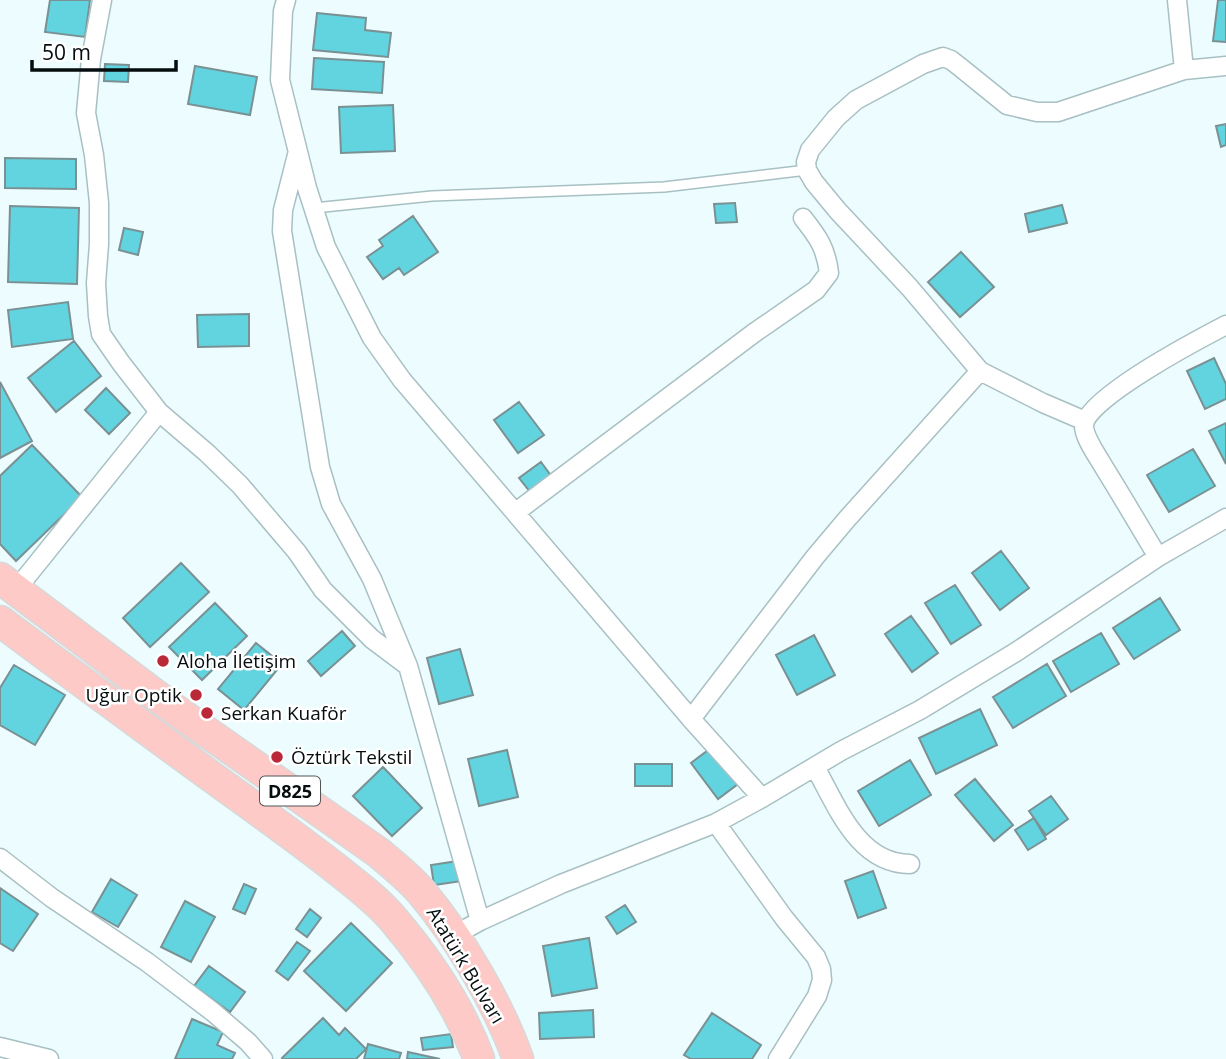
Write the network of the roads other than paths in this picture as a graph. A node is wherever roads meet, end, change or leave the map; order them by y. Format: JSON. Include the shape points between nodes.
{"nodes":[{"id":1,"x":102,"y":0,"type":"edge"},
{"id":2,"x":286,"y":0,"type":"edge"},
{"id":3,"x":1177,"y":0,"type":"edge"},
{"id":4,"x":1226,"y":66,"type":"edge"},
{"id":5,"x":1184,"y":70,"type":"junction"},
{"id":6,"x":298,"y":151,"type":"junction"},
{"id":7,"x":807,"y":170,"type":"junction"},
{"id":8,"x":314,"y":208,"type":"junction"},
{"id":9,"x":803,"y":218,"type":"dead end"},
{"id":10,"x":1226,"y":325,"type":"edge"},
{"id":11,"x":980,"y":371,"type":"junction"},
{"id":12,"x":159,"y":412,"type":"junction"},
{"id":13,"x":1085,"y":421,"type":"junction"},
{"id":14,"x":516,"y":512,"type":"junction"},
{"id":15,"x":1226,"y":518,"type":"edge"},
{"id":16,"x":1158,"y":557,"type":"junction"},
{"id":17,"x":8,"y":584,"type":"edge"},
{"id":18,"x":0,"y":621,"type":"edge"},
{"id":19,"x":408,"y":666,"type":"junction"},
{"id":20,"x":691,"y":719,"type":"junction"},
{"id":21,"x":815,"y":767,"type":"junction"},
{"id":22,"x":762,"y":798,"type":"junction"},
{"id":23,"x":716,"y":822,"type":"junction"},
{"id":24,"x":0,"y":858,"type":"edge"},
{"id":25,"x":910,"y":864,"type":"dead end"},
{"id":26,"x":480,"y":921,"type":"junction"},
{"id":27,"x":453,"y":936,"type":"junction"},
{"id":28,"x":0,"y":1047,"type":"edge"},
{"id":29,"x":49,"y":1059,"type":"edge"},
{"id":30,"x":263,"y":1059,"type":"edge"},
{"id":31,"x":479,"y":1059,"type":"edge"},
{"id":32,"x":517,"y":1059,"type":"edge"},
{"id":33,"x":778,"y":1059,"type":"edge"}],
"edges":[{"from":1,"to":12,"type":"street","via":[[86,113],[99,203],[98,316],[102,334]]},
{"from":2,"to":6,"type":"street","via":[[280,80]]},
{"from":3,"to":5,"type":"street"},
{"from":4,"to":5,"type":"street"},
{"from":5,"to":7,"type":"street","via":[[1058,112],[1037,112],[1007,105],[943,57],[856,100],[810,150]]},
{"from":6,"to":8,"type":"street"},
{"from":6,"to":19,"type":"street","via":[[282,231],[320,467],[331,504],[372,579]]},
{"from":7,"to":8,"type":"lane","via":[[664,187],[432,196]]},
{"from":7,"to":11,"type":"street"},
{"from":8,"to":14,"type":"street","via":[[326,247],[372,338],[402,380]]},
{"from":9,"to":14,"type":"street","via":[[827,256],[829,273],[816,290]]},
{"from":10,"to":13,"type":"street","via":[[1111,393]]},
{"from":11,"to":13,"type":"street"},
{"from":11,"to":20,"type":"street","via":[[815,557]]},
{"from":12,"to":17,"type":"street"},
{"from":12,"to":19,"type":"street","via":[[240,485],[323,590],[372,639]]},
{"from":13,"to":16,"type":"street","via":[[1093,448]]},
{"from":14,"to":20,"type":"street"},
{"from":15,"to":16,"type":"street"},
{"from":16,"to":21,"type":"street","via":[[1016,652]]},
{"from":17,"to":27,"type":"highway","name":"Atatürk Bulvarı","number":"D825","via":[[174,709],[379,853],[421,892]]},
{"from":18,"to":31,"type":"highway","name":"Atatürk Bulvarı","number":"D825","via":[[370,897],[393,919],[443,988]]},
{"from":19,"to":26,"type":"street"},
{"from":20,"to":22,"type":"street"},
{"from":21,"to":22,"type":"street"},
{"from":21,"to":25,"type":"street","via":[[859,840],[879,858]]},
{"from":22,"to":23,"type":"street"},
{"from":23,"to":26,"type":"street"},
{"from":23,"to":33,"type":"street","via":[[821,969],[817,996]]},
{"from":24,"to":30,"type":"street","via":[[213,1012]]},
{"from":26,"to":27,"type":"street"},
{"from":27,"to":32,"type":"highway","name":"Atatürk Bulvarı","number":"D825","via":[[492,1003]]},
{"from":28,"to":29,"type":"street"}]}
